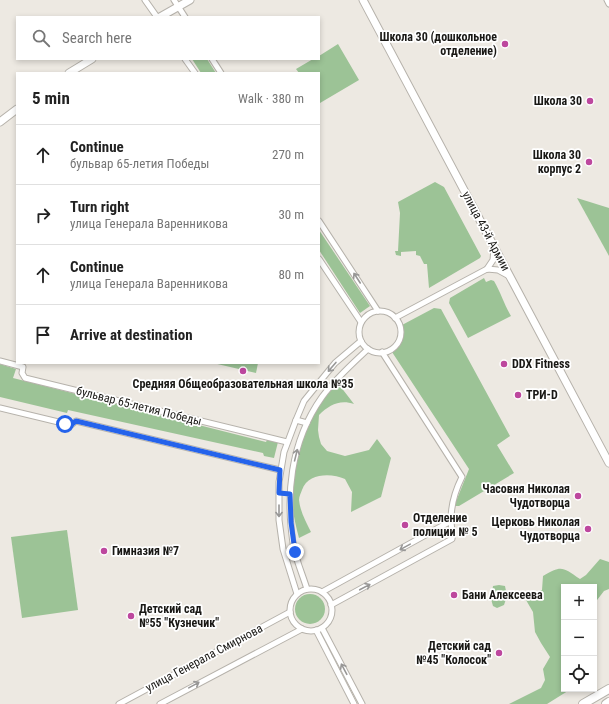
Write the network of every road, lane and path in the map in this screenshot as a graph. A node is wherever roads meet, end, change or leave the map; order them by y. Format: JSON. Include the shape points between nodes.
{"nodes":[{"id":1,"x":145,"y":0,"type":"edge"},
{"id":2,"x":174,"y":0,"type":"edge"},
{"id":3,"x":190,"y":0,"type":"edge"},
{"id":4,"x":363,"y":0,"type":"edge"},
{"id":5,"x":607,"y":0,"type":"edge"},
{"id":6,"x":609,"y":4,"type":"edge"},
{"id":7,"x":178,"y":7,"type":"junction"},
{"id":8,"x":156,"y":16,"type":"edge"},
{"id":9,"x":162,"y":16,"type":"edge"},
{"id":10,"x":184,"y":16,"type":"edge"},
{"id":11,"x":90,"y":60,"type":"edge"},
{"id":12,"x":187,"y":60,"type":"edge"},
{"id":13,"x":213,"y":60,"type":"edge"},
{"id":14,"x":71,"y":72,"type":"edge"},
{"id":15,"x":194,"y":72,"type":"edge"},
{"id":16,"x":220,"y":72,"type":"edge"},
{"id":17,"x":16,"y":110,"type":"edge"},
{"id":18,"x":0,"y":122,"type":"edge"},
{"id":19,"x":320,"y":223,"type":"edge"},
{"id":20,"x":494,"y":247,"type":"junction"},
{"id":21,"x":320,"y":260,"type":"edge"},
{"id":22,"x":487,"y":270,"type":"junction"},
{"id":23,"x":510,"y":276,"type":"junction"},
{"id":24,"x":378,"y":311,"type":"junction"},
{"id":25,"x":395,"y":318,"type":"junction"},
{"id":26,"x":361,"y":322,"type":"junction"},
{"id":27,"x":361,"y":342,"type":"junction"},
{"id":28,"x":368,"y":349,"type":"junction"},
{"id":29,"x":382,"y":352,"type":"junction"},
{"id":30,"x":0,"y":361,"type":"edge"},
{"id":31,"x":0,"y":408,"type":"edge"},
{"id":32,"x":296,"y":420,"type":"junction"},
{"id":33,"x":307,"y":423,"type":"junction"},
{"id":34,"x":287,"y":442,"type":"junction"},
{"id":35,"x":609,"y":463,"type":"edge"},
{"id":36,"x":280,"y":470,"type":"junction"},
{"id":37,"x":279,"y":493,"type":"junction"},
{"id":38,"x":290,"y":494,"type":"junction"},
{"id":39,"x":451,"y":521,"type":"junction"},
{"id":40,"x":307,"y":590,"type":"junction"},
{"id":41,"x":322,"y":592,"type":"junction"},
{"id":42,"x":297,"y":594,"type":"junction"},
{"id":43,"x":331,"y":605,"type":"junction"},
{"id":44,"x":290,"y":612,"type":"junction"},
{"id":45,"x":322,"y":628,"type":"junction"},
{"id":46,"x":302,"y":629,"type":"junction"},
{"id":47,"x":316,"y":630,"type":"junction"},
{"id":48,"x":609,"y":689,"type":"edge"},
{"id":49,"x":609,"y":702,"type":"edge"},
{"id":50,"x":119,"y":704,"type":"edge"},
{"id":51,"x":160,"y":704,"type":"edge"},
{"id":52,"x":354,"y":704,"type":"edge"},
{"id":53,"x":362,"y":704,"type":"edge"},
{"id":54,"x":583,"y":704,"type":"edge"},
{"id":55,"x":606,"y":704,"type":"edge"}],
"edges":[{"from":1,"to":8,"type":"street"},
{"from":2,"to":7,"type":"street"},
{"from":3,"to":7,"type":"main road"},
{"from":4,"to":20,"type":"main road","name":"улица 43-й Армии"},
{"from":5,"to":6,"type":"street"},
{"from":7,"to":9,"type":"main road"},
{"from":7,"to":10,"type":"street"},
{"from":11,"to":14,"type":"main road"},
{"from":12,"to":15,"type":"street"},
{"from":13,"to":16,"type":"street"},
{"from":17,"to":18,"type":"main road"},
{"from":24,"to":19,"type":"street","one_way":true},
{"from":20,"to":22,"type":"street","via":[[493,260]]},
{"from":20,"to":23,"type":"main road","name":"улица 43-й Армии"},
{"from":21,"to":26,"type":"street"},
{"from":22,"to":23,"type":"street","via":[[498,270]]},
{"from":22,"to":25,"type":"street"},
{"from":23,"to":35,"type":"main road","name":"улица 43-й Армии"},
{"from":24,"to":25,"type":"street"},
{"from":24,"to":26,"type":"street","via":[[368,314]]},
{"from":25,"to":29,"type":"street","via":[[400,330],[398,342],[394,347]]},
{"from":26,"to":27,"type":"street"},
{"from":27,"to":28,"type":"street"},
{"from":27,"to":32,"type":"street","one_way":true,"via":[[335,363],[304,401]]},
{"from":28,"to":29,"type":"street"},
{"from":28,"to":33,"type":"street","via":[[331,385]]},
{"from":29,"to":39,"type":"street","via":[[462,477],[454,498]]},
{"from":30,"to":34,"type":"street","name":"бульвар 65-летия Победы","via":[[23,367],[22,373],[25,378]]},
{"from":31,"to":36,"type":"street","via":[[71,425],[76,421]]},
{"from":32,"to":33,"type":"street"},
{"from":32,"to":34,"type":"street"},
{"from":38,"to":33,"type":"street","one_way":true,"via":[[296,455]]},
{"from":34,"to":36,"type":"street"},
{"from":36,"to":37,"type":"street"},
{"from":37,"to":38,"type":"street"},
{"from":37,"to":42,"type":"street","one_way":true,"via":[[283,549]]},
{"from":38,"to":40,"type":"street","via":[[295,550]]},
{"from":39,"to":41,"type":"street","one_way":true},
{"from":43,"to":39,"type":"street","one_way":true,"via":[[452,539]]},
{"from":40,"to":41,"type":"street"},
{"from":40,"to":42,"type":"street"},
{"from":41,"to":43,"type":"street"},
{"from":42,"to":44,"type":"street"},
{"from":43,"to":45,"type":"street","via":[[331,617]]},
{"from":44,"to":46,"type":"street","via":[[296,625]]},
{"from":44,"to":50,"type":"street","name":"улица Генерала Смирнова"},
{"from":45,"to":47,"type":"street"},
{"from":53,"to":45,"type":"street","one_way":true},
{"from":46,"to":47,"type":"street"},
{"from":51,"to":46,"type":"street","name":"улица Генерала Смирнова","one_way":true},
{"from":47,"to":52,"type":"street"},
{"from":48,"to":54,"type":"main road"},
{"from":49,"to":55,"type":"main road"}]}
